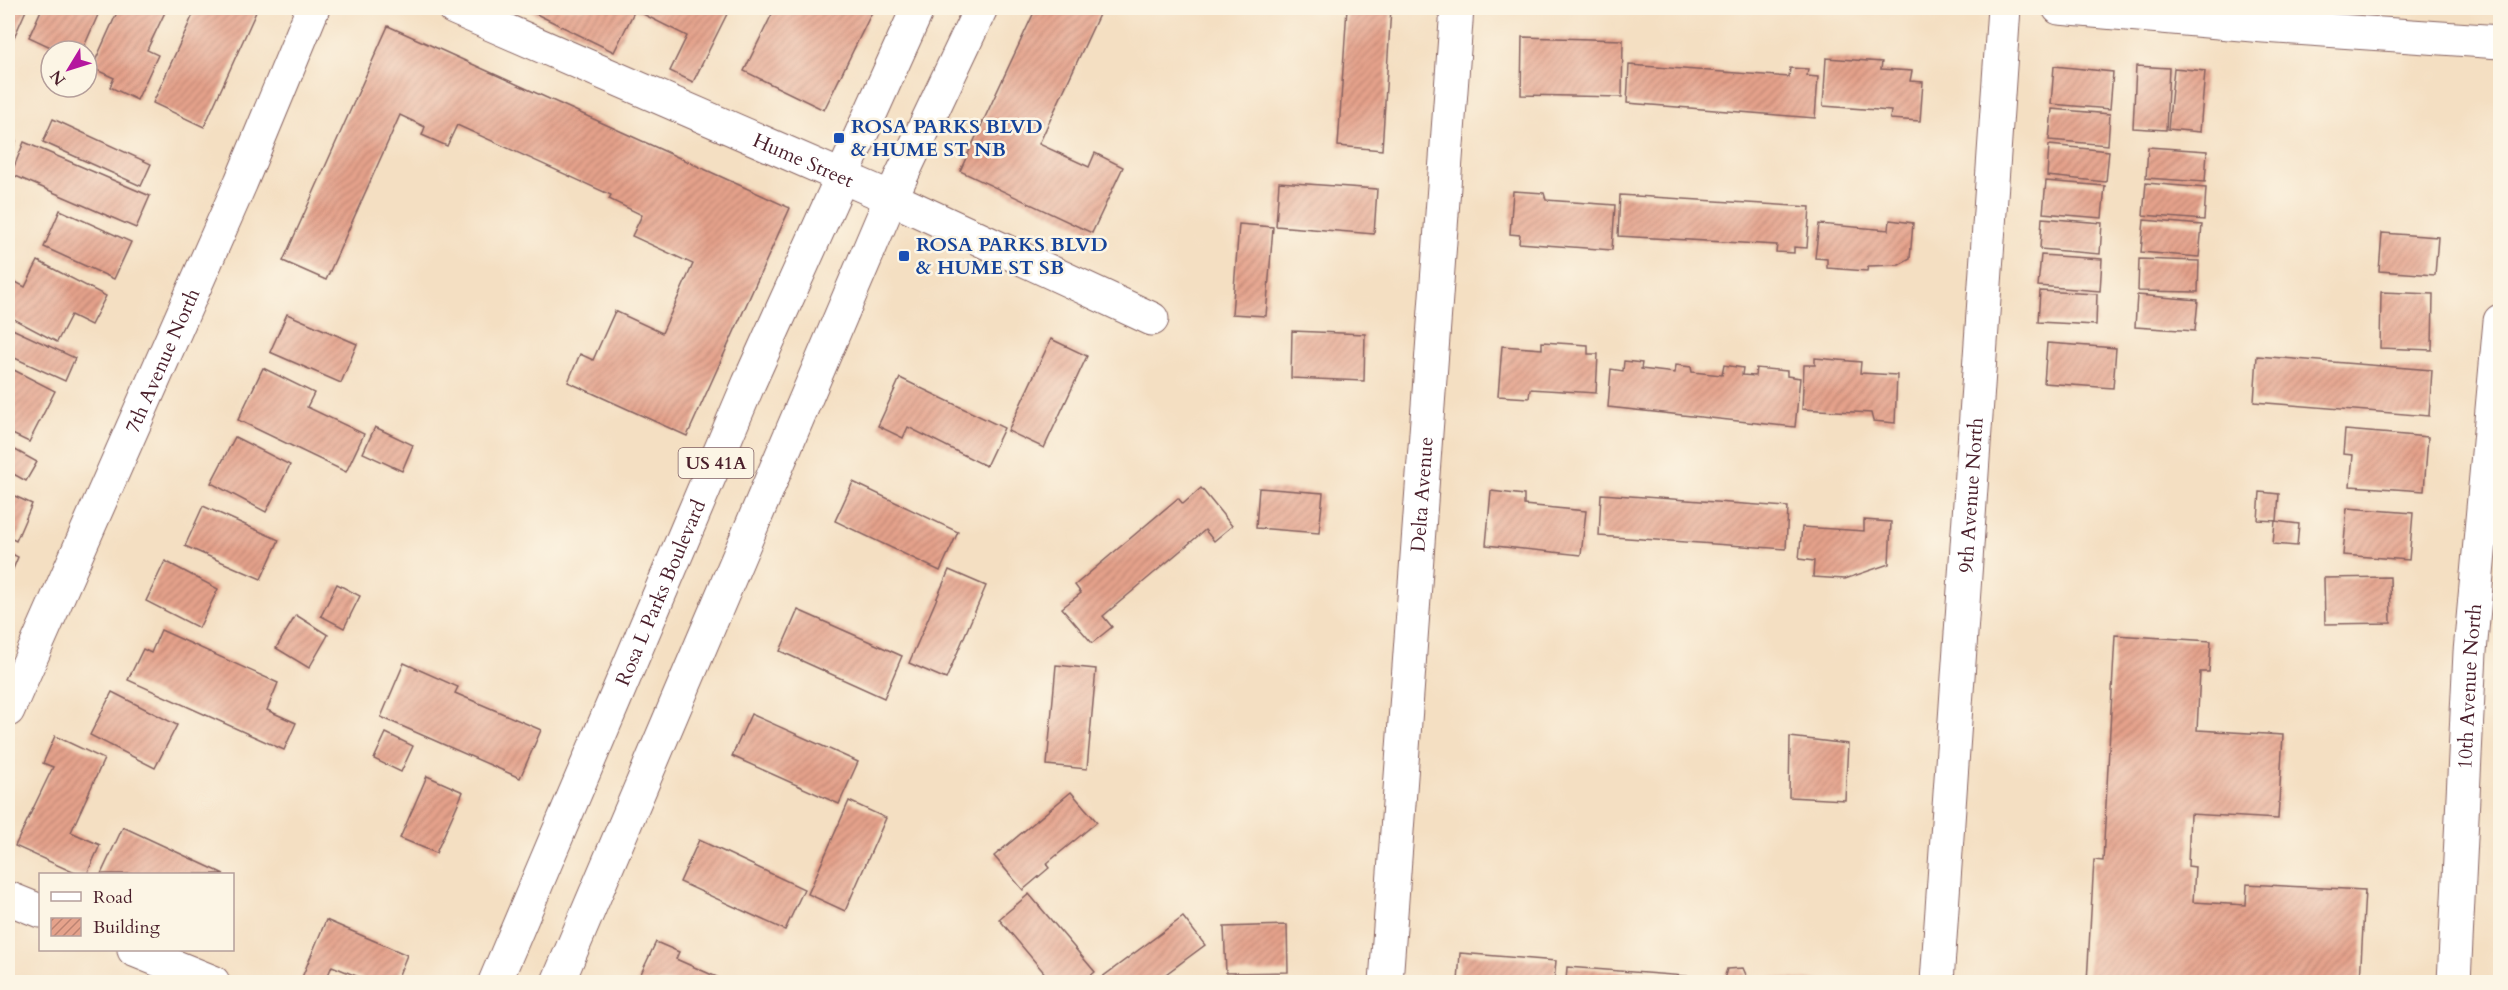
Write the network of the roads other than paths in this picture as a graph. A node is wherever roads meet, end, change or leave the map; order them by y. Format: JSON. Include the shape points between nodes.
{"nodes":[{"id":1,"x":313,"y":8,"type":"edge"},
{"id":2,"x":454,"y":8,"type":"edge"},
{"id":3,"x":918,"y":8,"type":"edge"},
{"id":4,"x":981,"y":8,"type":"edge"},
{"id":5,"x":1457,"y":8,"type":"edge"},
{"id":6,"x":2004,"y":8,"type":"edge"},
{"id":7,"x":2059,"y":8,"type":"edge"},
{"id":8,"x":2500,"y":42,"type":"edge"},
{"id":9,"x":842,"y":177,"type":"junction"},
{"id":10,"x":891,"y":198,"type":"junction"},
{"id":11,"x":1152,"y":319,"type":"dead end"},
{"id":12,"x":2500,"y":321,"type":"edge"},
{"id":13,"x":8,"y":710,"type":"edge"},
{"id":14,"x":8,"y":898,"type":"edge"},
{"id":15,"x":39,"y":911,"type":"edge"},
{"id":16,"x":136,"y":951,"type":"edge"},
{"id":17,"x":213,"y":982,"type":"edge"},
{"id":18,"x":495,"y":982,"type":"edge"},
{"id":19,"x":558,"y":982,"type":"edge"},
{"id":20,"x":1386,"y":982,"type":"edge"},
{"id":21,"x":1937,"y":982,"type":"edge"},
{"id":22,"x":2454,"y":982,"type":"edge"}],
"edges":[{"from":1,"to":13,"type":"street","name":"7th Avenue North","via":[[241,182]]},
{"from":2,"to":9,"type":"street","name":"Hume Street"},
{"from":3,"to":9,"type":"street","name":"Rosa L Parks Boulevard","number":"US 41A"},
{"from":4,"to":10,"type":"street","number":"US 41A"},
{"from":5,"to":20,"type":"street","name":"Delta Avenue"},
{"from":6,"to":21,"type":"street","name":"9th Avenue North"},
{"from":7,"to":8,"type":"street"},
{"from":9,"to":10,"type":"street","name":"Hume Street"},
{"from":9,"to":18,"type":"street","name":"Rosa L Parks Boulevard","number":"US 41A","via":[[749,383]]},
{"from":10,"to":11,"type":"street","name":"Hume Street"},
{"from":10,"to":19,"type":"street","number":"US 41A"},
{"from":12,"to":22,"type":"street","name":"10th Avenue North","via":[[2470,652]]},
{"from":14,"to":15,"type":"street"},
{"from":16,"to":17,"type":"street"}]}
